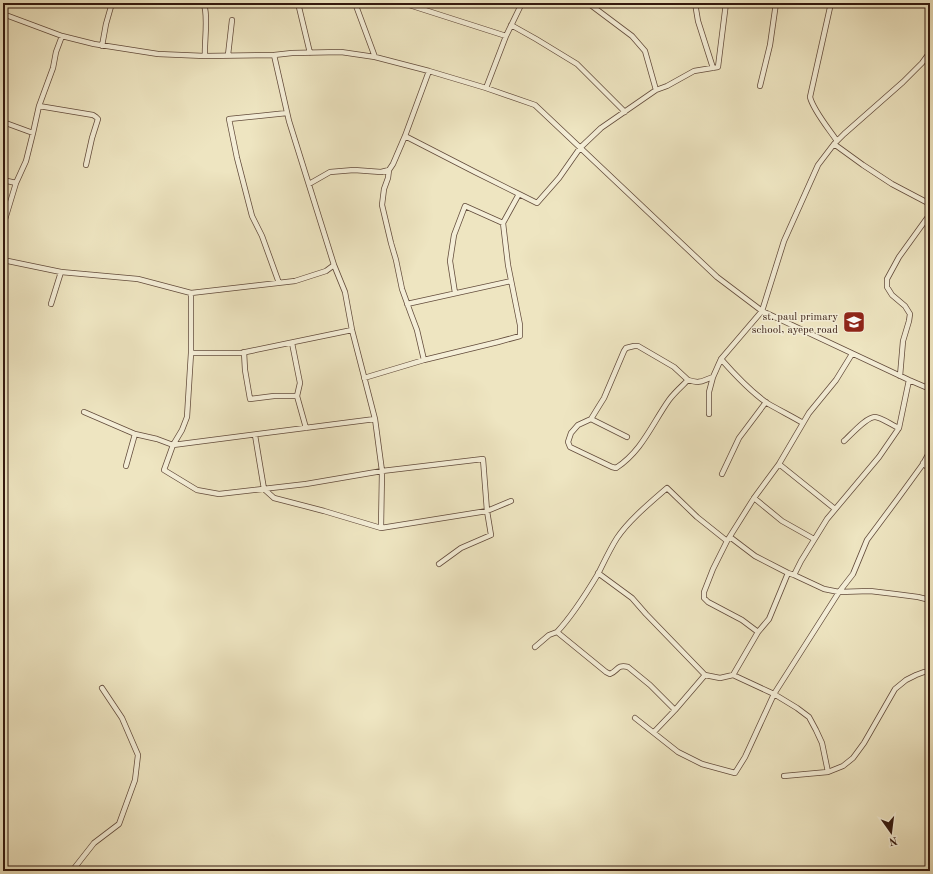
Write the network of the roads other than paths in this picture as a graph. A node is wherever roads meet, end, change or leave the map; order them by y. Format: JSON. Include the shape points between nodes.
{"nodes":[{"id":1,"x":112,"y":3,"type":"edge"},
{"id":2,"x":203,"y":3,"type":"edge"},
{"id":3,"x":298,"y":3,"type":"edge"},
{"id":4,"x":355,"y":3,"type":"edge"},
{"id":5,"x":403,"y":3,"type":"edge"},
{"id":6,"x":522,"y":3,"type":"edge"},
{"id":7,"x":588,"y":3,"type":"edge"},
{"id":8,"x":695,"y":3,"type":"edge"},
{"id":9,"x":726,"y":3,"type":"edge"},
{"id":10,"x":776,"y":3,"type":"edge"},
{"id":11,"x":831,"y":3,"type":"edge"},
{"id":12,"x":928,"y":3,"type":"edge"},
{"id":13,"x":930,"y":5,"type":"edge"},
{"id":14,"x":3,"y":14,"type":"edge"},
{"id":15,"x":232,"y":20,"type":"dead end"},
{"id":16,"x":511,"y":25,"type":"junction"},
{"id":17,"x":62,"y":36,"type":"junction"},
{"id":18,"x":506,"y":36,"type":"junction"},
{"id":19,"x":102,"y":46,"type":"junction"},
{"id":20,"x":930,"y":52,"type":"edge"},
{"id":21,"x":310,"y":53,"type":"junction"},
{"id":22,"x":228,"y":55,"type":"junction"},
{"id":23,"x":274,"y":55,"type":"junction"},
{"id":24,"x":205,"y":56,"type":"junction"},
{"id":25,"x":375,"y":57,"type":"junction"},
{"id":26,"x":713,"y":68,"type":"junction"},
{"id":27,"x":429,"y":71,"type":"junction"},
{"id":28,"x":760,"y":86,"type":"dead end"},
{"id":29,"x":486,"y":88,"type":"junction"},
{"id":30,"x":656,"y":90,"type":"junction"},
{"id":31,"x":39,"y":106,"type":"junction"},
{"id":32,"x":625,"y":112,"type":"junction"},
{"id":33,"x":287,"y":113,"type":"junction"},
{"id":34,"x":3,"y":122,"type":"edge"},
{"id":35,"x":33,"y":133,"type":"junction"},
{"id":36,"x":405,"y":136,"type":"junction"},
{"id":37,"x":836,"y":142,"type":"junction"},
{"id":38,"x":580,"y":148,"type":"junction"},
{"id":39,"x":86,"y":165,"type":"dead end"},
{"id":40,"x":388,"y":170,"type":"junction"},
{"id":41,"x":3,"y":180,"type":"edge"},
{"id":42,"x":16,"y":183,"type":"junction"},
{"id":43,"x":309,"y":184,"type":"junction"},
{"id":44,"x":519,"y":194,"type":"junction"},
{"id":45,"x":930,"y":204,"type":"edge"},
{"id":46,"x":930,"y":214,"type":"edge"},
{"id":47,"x":503,"y":223,"type":"junction"},
{"id":48,"x":3,"y":226,"type":"edge"},
{"id":49,"x":3,"y":260,"type":"edge"},
{"id":50,"x":334,"y":265,"type":"junction"},
{"id":51,"x":61,"y":272,"type":"junction"},
{"id":52,"x":511,"y":281,"type":"junction"},
{"id":53,"x":279,"y":283,"type":"junction"},
{"id":54,"x":191,"y":292,"type":"junction"},
{"id":55,"x":455,"y":293,"type":"junction"},
{"id":56,"x":51,"y":304,"type":"dead end"},
{"id":57,"x":407,"y":304,"type":"junction"},
{"id":58,"x":762,"y":311,"type":"junction"},
{"id":59,"x":352,"y":330,"type":"junction"},
{"id":60,"x":292,"y":343,"type":"junction"},
{"id":61,"x":244,"y":352,"type":"junction"},
{"id":62,"x":191,"y":353,"type":"junction"},
{"id":63,"x":852,"y":354,"type":"junction"},
{"id":64,"x":721,"y":359,"type":"junction"},
{"id":65,"x":424,"y":360,"type":"junction"},
{"id":66,"x":900,"y":376,"type":"junction"},
{"id":67,"x":713,"y":377,"type":"junction"},
{"id":68,"x":364,"y":378,"type":"junction"},
{"id":69,"x":688,"y":380,"type":"junction"},
{"id":70,"x":908,"y":380,"type":"junction"},
{"id":71,"x":930,"y":389,"type":"edge"},
{"id":72,"x":297,"y":396,"type":"junction"},
{"id":73,"x":766,"y":402,"type":"junction"},
{"id":74,"x":84,"y":412,"type":"dead end"},
{"id":75,"x":709,"y":414,"type":"dead end"},
{"id":76,"x":375,"y":419,"type":"junction"},
{"id":77,"x":591,"y":419,"type":"junction"},
{"id":78,"x":803,"y":423,"type":"junction"},
{"id":79,"x":306,"y":428,"type":"junction"},
{"id":80,"x":899,"y":428,"type":"junction"},
{"id":81,"x":135,"y":434,"type":"junction"},
{"id":82,"x":255,"y":435,"type":"junction"},
{"id":83,"x":627,"y":437,"type":"dead end"},
{"id":84,"x":844,"y":441,"type":"dead end"},
{"id":85,"x":173,"y":445,"type":"junction"},
{"id":86,"x":930,"y":451,"type":"edge"},
{"id":87,"x":923,"y":463,"type":"junction"},
{"id":88,"x":779,"y":464,"type":"junction"},
{"id":89,"x":126,"y":466,"type":"dead end"},
{"id":90,"x":382,"y":470,"type":"junction"},
{"id":91,"x":930,"y":470,"type":"edge"},
{"id":92,"x":722,"y":474,"type":"dead end"},
{"id":93,"x":264,"y":489,"type":"junction"},
{"id":94,"x":754,"y":498,"type":"junction"},
{"id":95,"x":511,"y":501,"type":"dead end"},
{"id":96,"x":835,"y":509,"type":"junction"},
{"id":97,"x":487,"y":511,"type":"junction"},
{"id":98,"x":381,"y":528,"type":"junction"},
{"id":99,"x":728,"y":539,"type":"junction"},
{"id":100,"x":814,"y":539,"type":"junction"},
{"id":101,"x":439,"y":564,"type":"dead end"},
{"id":102,"x":598,"y":573,"type":"junction"},
{"id":103,"x":788,"y":573,"type":"junction"},
{"id":104,"x":794,"y":575,"type":"junction"},
{"id":105,"x":839,"y":592,"type":"junction"},
{"id":106,"x":930,"y":600,"type":"edge"},
{"id":107,"x":557,"y":632,"type":"junction"},
{"id":108,"x":758,"y":632,"type":"junction"},
{"id":109,"x":534,"y":647,"type":"dead end"},
{"id":110,"x":930,"y":672,"type":"edge"},
{"id":111,"x":705,"y":675,"type":"junction"},
{"id":112,"x":733,"y":675,"type":"junction"},
{"id":113,"x":102,"y":688,"type":"dead end"},
{"id":114,"x":774,"y":694,"type":"junction"},
{"id":115,"x":675,"y":710,"type":"junction"},
{"id":116,"x":635,"y":718,"type":"dead end"},
{"id":117,"x":654,"y":732,"type":"junction"},
{"id":118,"x":828,"y":772,"type":"junction"},
{"id":119,"x":784,"y":776,"type":"dead end"},
{"id":120,"x":72,"y":871,"type":"edge"}],
"edges":[{"from":1,"to":19,"type":"street"},
{"from":2,"to":24,"type":"street","via":[[206,10]]},
{"from":3,"to":21,"type":"street"},
{"from":4,"to":25,"type":"street"},
{"from":5,"to":18,"type":"street"},
{"from":6,"to":16,"type":"street"},
{"from":7,"to":30,"type":"street","via":[[632,36],[645,51]]},
{"from":8,"to":26,"type":"street"},
{"from":9,"to":26,"type":"street","via":[[718,67]]},
{"from":10,"to":28,"type":"street","via":[[770,45]]},
{"from":11,"to":37,"type":"street","via":[[810,97]]},
{"from":12,"to":13,"type":"street"},
{"from":14,"to":17,"type":"street"},
{"from":15,"to":22,"type":"street"},
{"from":16,"to":18,"type":"street"},
{"from":16,"to":32,"type":"street","via":[[577,64]]},
{"from":17,"to":19,"type":"street"},
{"from":17,"to":31,"type":"street"},
{"from":18,"to":29,"type":"street"},
{"from":19,"to":24,"type":"street","via":[[158,54]]},
{"from":20,"to":37,"type":"street","via":[[903,82]]},
{"from":21,"to":23,"type":"street"},
{"from":21,"to":25,"type":"street","via":[[341,52]]},
{"from":22,"to":23,"type":"street"},
{"from":22,"to":24,"type":"street"},
{"from":23,"to":33,"type":"street"},
{"from":25,"to":27,"type":"street"},
{"from":26,"to":30,"type":"street","via":[[694,71]]},
{"from":27,"to":29,"type":"street"},
{"from":27,"to":36,"type":"street"},
{"from":29,"to":38,"type":"street","via":[[535,105]]},
{"from":30,"to":32,"type":"street"},
{"from":31,"to":35,"type":"street"},
{"from":31,"to":39,"type":"street","via":[[93,115],[98,119]]},
{"from":32,"to":38,"type":"street","via":[[601,128]]},
{"from":33,"to":43,"type":"street"},
{"from":33,"to":53,"type":"street","via":[[229,119],[252,216]]},
{"from":34,"to":35,"type":"street"},
{"from":35,"to":42,"type":"street","via":[[26,161]]},
{"from":36,"to":40,"type":"street","via":[[394,164]]},
{"from":36,"to":44,"type":"street"},
{"from":37,"to":45,"type":"street","via":[[863,165]]},
{"from":37,"to":58,"type":"street","via":[[818,165],[793,220]]},
{"from":38,"to":44,"type":"street","via":[[537,203]]},
{"from":38,"to":58,"type":"street","via":[[717,277]]},
{"from":40,"to":43,"type":"street","via":[[330,172]]},
{"from":40,"to":57,"type":"street","via":[[382,205]]},
{"from":41,"to":42,"type":"street"},
{"from":42,"to":48,"type":"street"},
{"from":43,"to":50,"type":"street"},
{"from":44,"to":47,"type":"street"},
{"from":46,"to":66,"type":"street","via":[[899,257],[887,279],[887,287],[892,295],[910,314],[903,341]]},
{"from":47,"to":52,"type":"street"},
{"from":47,"to":55,"type":"street","via":[[465,206],[454,235],[450,261]]},
{"from":49,"to":51,"type":"street"},
{"from":50,"to":53,"type":"street","via":[[295,281]]},
{"from":50,"to":59,"type":"street","via":[[345,292]]},
{"from":51,"to":54,"type":"street","via":[[138,279]]},
{"from":51,"to":56,"type":"street"},
{"from":52,"to":55,"type":"street"},
{"from":52,"to":65,"type":"street","via":[[520,336]]},
{"from":53,"to":54,"type":"street"},
{"from":54,"to":62,"type":"street"},
{"from":55,"to":57,"type":"street"},
{"from":57,"to":65,"type":"street","via":[[417,330]]},
{"from":58,"to":63,"type":"street"},
{"from":58,"to":64,"type":"street"},
{"from":59,"to":60,"type":"street"},
{"from":59,"to":68,"type":"street"},
{"from":60,"to":61,"type":"street"},
{"from":60,"to":72,"type":"street","via":[[300,383]]},
{"from":61,"to":62,"type":"street"},
{"from":61,"to":72,"type":"street","via":[[250,399]]},
{"from":62,"to":85,"type":"street","via":[[187,417]]},
{"from":63,"to":66,"type":"street"},
{"from":63,"to":78,"type":"street","via":[[836,380]]},
{"from":64,"to":67,"type":"street"},
{"from":64,"to":73,"type":"street"},
{"from":65,"to":68,"type":"street"},
{"from":66,"to":70,"type":"street"},
{"from":67,"to":69,"type":"street","via":[[700,382]]},
{"from":67,"to":75,"type":"street","via":[[709,392]]},
{"from":68,"to":76,"type":"street"},
{"from":69,"to":77,"type":"street","via":[[674,367],[638,346],[626,348],[604,398]]},
{"from":69,"to":77,"type":"street","via":[[670,399],[650,432],[631,456],[616,468],[569,446],[568,439],[575,427]]},
{"from":70,"to":71,"type":"street"},
{"from":70,"to":80,"type":"street"},
{"from":72,"to":79,"type":"street"},
{"from":73,"to":78,"type":"street"},
{"from":73,"to":92,"type":"street","via":[[739,438]]},
{"from":74,"to":81,"type":"street"},
{"from":76,"to":79,"type":"street"},
{"from":76,"to":90,"type":"street"},
{"from":77,"to":83,"type":"street"},
{"from":78,"to":88,"type":"street"},
{"from":79,"to":82,"type":"street"},
{"from":80,"to":84,"type":"street","via":[[874,417],[867,420]]},
{"from":80,"to":96,"type":"street","via":[[879,457]]},
{"from":81,"to":85,"type":"street"},
{"from":81,"to":89,"type":"street"},
{"from":82,"to":85,"type":"street"},
{"from":82,"to":93,"type":"street"},
{"from":85,"to":93,"type":"street","via":[[164,470],[197,490],[219,494]]},
{"from":86,"to":87,"type":"street"},
{"from":87,"to":91,"type":"street"},
{"from":87,"to":105,"type":"street","via":[[867,540],[853,574]]},
{"from":88,"to":94,"type":"street"},
{"from":88,"to":96,"type":"street"},
{"from":90,"to":93,"type":"street"},
{"from":90,"to":97,"type":"street","via":[[483,459]]},
{"from":90,"to":98,"type":"street"},
{"from":93,"to":98,"type":"street","via":[[274,498]]},
{"from":94,"to":99,"type":"street"},
{"from":94,"to":100,"type":"street","via":[[782,521]]},
{"from":95,"to":97,"type":"street"},
{"from":96,"to":100,"type":"street"},
{"from":97,"to":98,"type":"street"},
{"from":97,"to":101,"type":"street","via":[[491,535],[461,548]]},
{"from":99,"to":102,"type":"street","via":[[697,517],[667,488],[618,537]]},
{"from":99,"to":103,"type":"street"},
{"from":99,"to":108,"type":"street","via":[[713,569],[704,598]]},
{"from":100,"to":104,"type":"street"},
{"from":102,"to":107,"type":"street"},
{"from":102,"to":111,"type":"street","via":[[632,598]]},
{"from":103,"to":104,"type":"street"},
{"from":103,"to":108,"type":"street","via":[[769,619]]},
{"from":104,"to":105,"type":"street","via":[[824,589]]},
{"from":105,"to":106,"type":"street","via":[[870,591]]},
{"from":105,"to":114,"type":"street"},
{"from":107,"to":109,"type":"street"},
{"from":107,"to":115,"type":"street","via":[[610,674],[619,667],[628,667]]},
{"from":108,"to":112,"type":"street"},
{"from":110,"to":118,"type":"street","via":[[906,680],[895,689],[860,750],[843,766]]},
{"from":111,"to":112,"type":"street","via":[[720,678]]},
{"from":111,"to":115,"type":"street"},
{"from":112,"to":114,"type":"street"},
{"from":113,"to":120,"type":"street","via":[[122,718],[138,755],[134,780],[119,824],[94,843]]},
{"from":114,"to":117,"type":"street","via":[[735,773],[702,764],[678,752]]},
{"from":114,"to":118,"type":"street","via":[[809,716],[822,743]]},
{"from":115,"to":117,"type":"street"},
{"from":116,"to":117,"type":"street"},
{"from":118,"to":119,"type":"street"}]}
